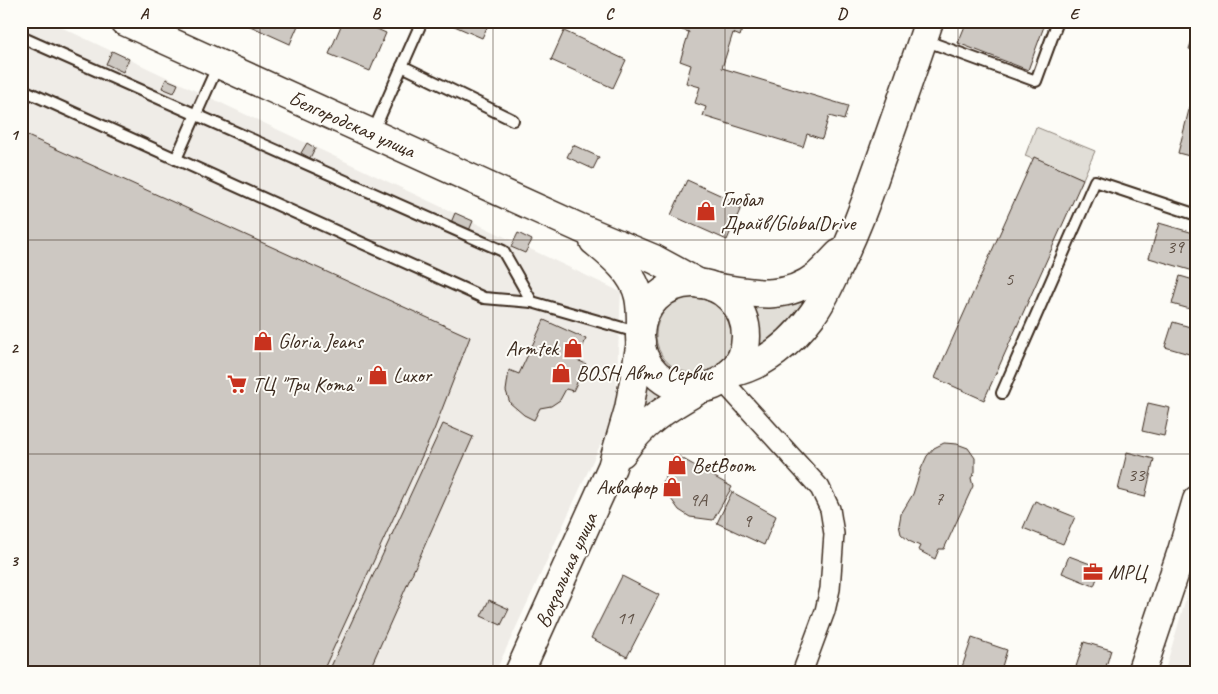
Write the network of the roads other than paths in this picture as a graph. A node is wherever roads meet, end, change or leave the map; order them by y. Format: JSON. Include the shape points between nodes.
{"nodes":[{"id":1,"x":124,"y":21,"type":"edge"},
{"id":2,"x":422,"y":21,"type":"edge"},
{"id":3,"x":1058,"y":21,"type":"edge"},
{"id":4,"x":926,"y":31,"type":"edge"},
{"id":5,"x":21,"y":37,"type":"edge"},
{"id":6,"x":218,"y":64,"type":"junction"},
{"id":7,"x":402,"y":66,"type":"junction"},
{"id":8,"x":21,"y":90,"type":"edge"},
{"id":9,"x":195,"y":114,"type":"junction"},
{"id":10,"x":513,"y":120,"type":"dead end"},
{"id":11,"x":373,"y":133,"type":"junction"},
{"id":12,"x":176,"y":159,"type":"junction"},
{"id":13,"x":1197,"y":215,"type":"edge"},
{"id":14,"x":580,"y":228,"type":"junction"},
{"id":15,"x":849,"y":244,"type":"junction"},
{"id":16,"x":706,"y":285,"type":"junction"},
{"id":17,"x":532,"y":302,"type":"junction"},
{"id":18,"x":641,"y":333,"type":"junction"},
{"id":19,"x":717,"y":381,"type":"junction"},
{"id":20,"x":1002,"y":393,"type":"dead end"},
{"id":21,"x":612,"y":467,"type":"junction"},
{"id":22,"x":1197,"y":500,"type":"edge"},
{"id":23,"x":1190,"y":546,"type":"edge"},
{"id":24,"x":519,"y":673,"type":"edge"},
{"id":25,"x":802,"y":673,"type":"edge"},
{"id":26,"x":1141,"y":673,"type":"edge"}],
"edges":[{"from":1,"to":6,"type":"main road","name":"Белгородская улица"},
{"from":2,"to":7,"type":"lane"},
{"from":3,"to":4,"type":"lane","via":[[1036,81]]},
{"from":4,"to":15,"type":"main road","name":"Вокзальная улица"},
{"from":5,"to":9,"type":"lane"},
{"from":6,"to":9,"type":"lane"},
{"from":6,"to":11,"type":"main road","name":"Белгородская улица"},
{"from":7,"to":10,"type":"lane"},
{"from":7,"to":11,"type":"lane"},
{"from":8,"to":12,"type":"lane"},
{"from":9,"to":12,"type":"lane"},
{"from":9,"to":17,"type":"lane","via":[[503,251]]},
{"from":11,"to":14,"type":"main road","name":"Белгородская улица"},
{"from":12,"to":17,"type":"lane","via":[[484,298]]},
{"from":13,"to":20,"type":"lane","via":[[1095,181]]},
{"from":14,"to":16,"type":"main road","name":"Белгородская улица"},
{"from":14,"to":18,"type":"main road","name":"Белгородская улица","via":[[629,274],[640,299]]},
{"from":15,"to":16,"type":"main road","via":[[816,276],[787,292],[758,294]]},
{"from":15,"to":19,"type":"main road","name":"Вокзальная улица","via":[[824,295],[803,327],[768,357]]},
{"from":16,"to":18,"type":"main road","via":[[678,286],[662,294],[650,306]]},
{"from":16,"to":19,"type":"main road","via":[[724,293],[733,302],[745,325],[744,351],[738,363]]},
{"from":17,"to":18,"type":"lane"},
{"from":18,"to":19,"type":"main road","via":[[646,359],[656,374],[666,381],[688,389]]},
{"from":18,"to":21,"type":"main road","name":"Вокзальная улица","via":[[629,409]]},
{"from":19,"to":21,"type":"main road","name":"Вокзальная улица","via":[[656,415],[631,439]]},
{"from":19,"to":25,"type":"street","via":[[820,488],[830,509],[834,534],[830,589]]},
{"from":21,"to":24,"type":"main road","name":"Вокзальная улица"},
{"from":22,"to":23,"type":"main road"},
{"from":23,"to":26,"type":"main road"}]}
